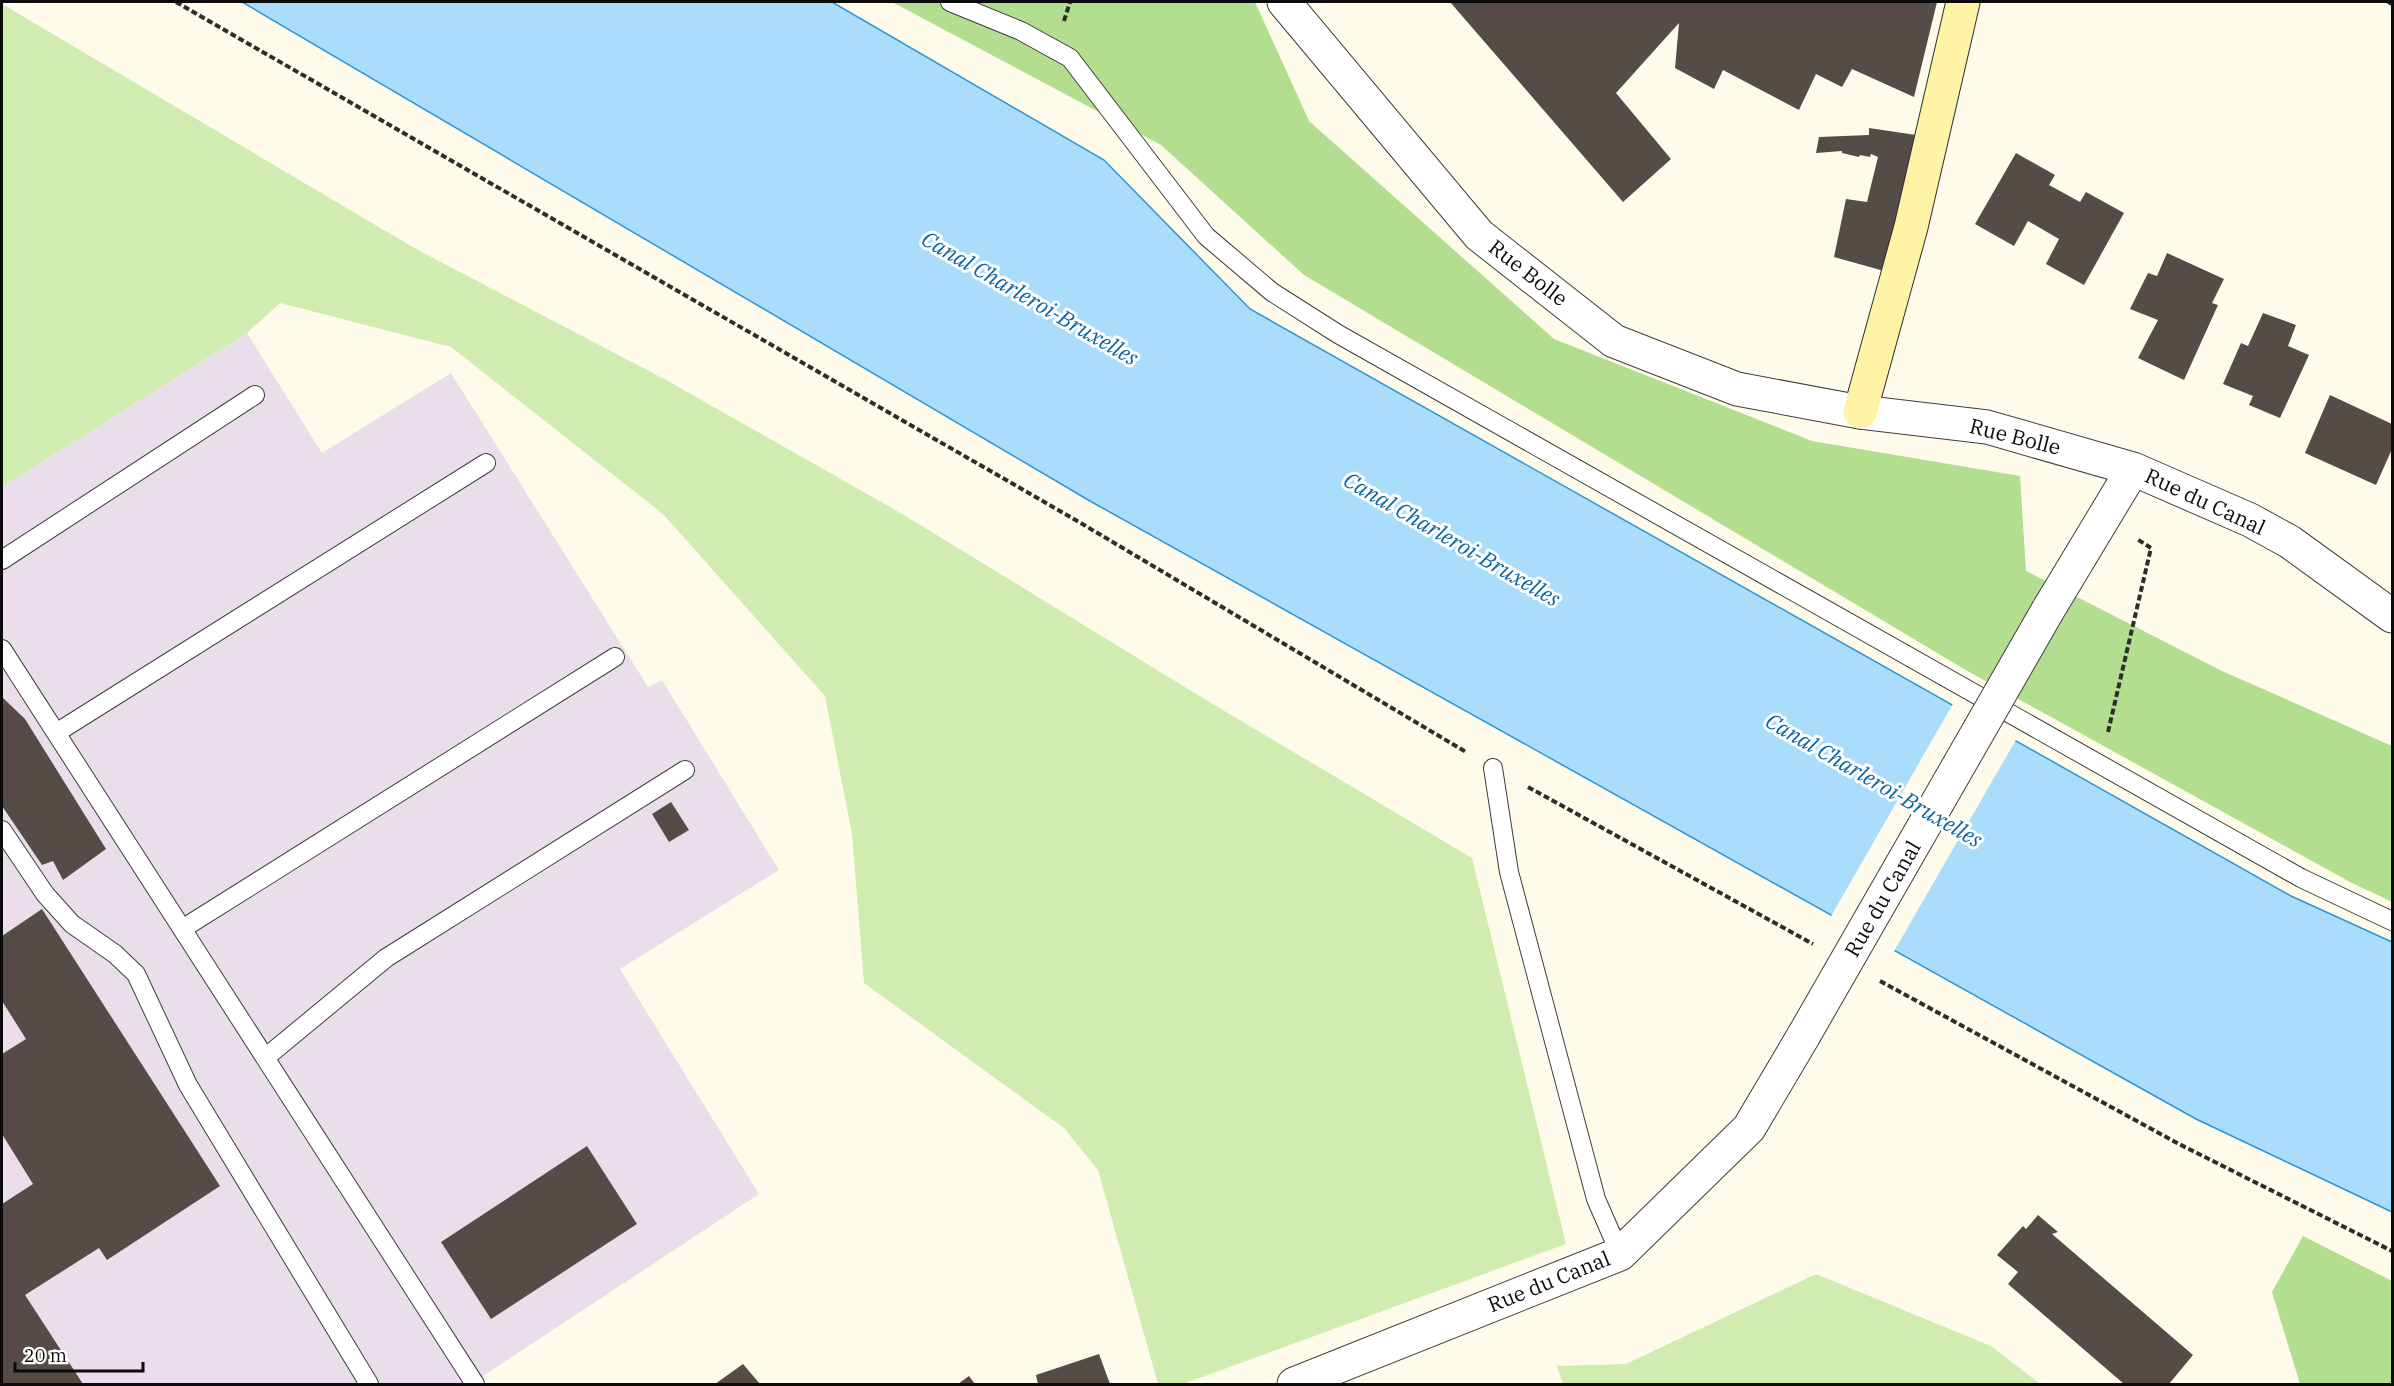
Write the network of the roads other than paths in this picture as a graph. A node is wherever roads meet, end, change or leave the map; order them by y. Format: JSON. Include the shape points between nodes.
{"nodes":[{"id":1,"x":950,"y":2,"type":"edge"},
{"id":2,"x":1284,"y":2,"type":"edge"},
{"id":3,"x":1963,"y":2,"type":"edge"},
{"id":4,"x":255,"y":395,"type":"dead end"},
{"id":5,"x":1860,"y":412,"type":"junction"},
{"id":6,"x":486,"y":463,"type":"dead end"},
{"id":7,"x":2133,"y":469,"type":"junction"},
{"id":8,"x":2,"y":560,"type":"edge"},
{"id":9,"x":2392,"y":616,"type":"edge"},
{"id":10,"x":2,"y":649,"type":"edge"},
{"id":11,"x":615,"y":657,"type":"dead end"},
{"id":12,"x":56,"y":734,"type":"junction"},
{"id":13,"x":1493,"y":768,"type":"road end"},
{"id":14,"x":685,"y":770,"type":"dead end"},
{"id":15,"x":2,"y":830,"type":"edge"},
{"id":16,"x":2392,"y":921,"type":"edge"},
{"id":17,"x":182,"y":929,"type":"junction"},
{"id":18,"x":265,"y":1058,"type":"junction"},
{"id":19,"x":1620,"y":1254,"type":"junction"},
{"id":20,"x":369,"y":1384,"type":"edge"},
{"id":21,"x":475,"y":1384,"type":"edge"},
{"id":22,"x":1294,"y":1384,"type":"edge"}],
"edges":[{"from":1,"to":16,"type":"lane","via":[[1021,31],[1070,58],[1206,236],[1272,292],[1338,334],[2100,766],[2301,878]]},
{"from":2,"to":5,"type":"street","name":"Rue Bolle","via":[[1479,235],[1614,341],[1737,389]]},
{"from":3,"to":5,"type":"street","via":[[1911,226]]},
{"from":4,"to":8,"type":"lane"},
{"from":5,"to":7,"type":"street","name":"Rue Bolle","via":[[1987,427]]},
{"from":6,"to":12,"type":"lane"},
{"from":7,"to":9,"type":"street","name":"Rue du Canal","via":[[2250,520],[2290,542]]},
{"from":7,"to":19,"type":"street","name":"Rue du Canal","bridge":true,"via":[[1749,1128]]},
{"from":10,"to":12,"type":"lane"},
{"from":11,"to":17,"type":"lane"},
{"from":12,"to":17,"type":"lane"},
{"from":13,"to":19,"type":"lane","via":[[1509,872],[1596,1199]]},
{"from":14,"to":18,"type":"lane","via":[[386,958]]},
{"from":15,"to":20,"type":"lane","via":[[45,894],[72,924],[136,974],[188,1085]]},
{"from":17,"to":18,"type":"lane"},
{"from":18,"to":21,"type":"lane"},
{"from":19,"to":22,"type":"street","name":"Rue du Canal"}]}
